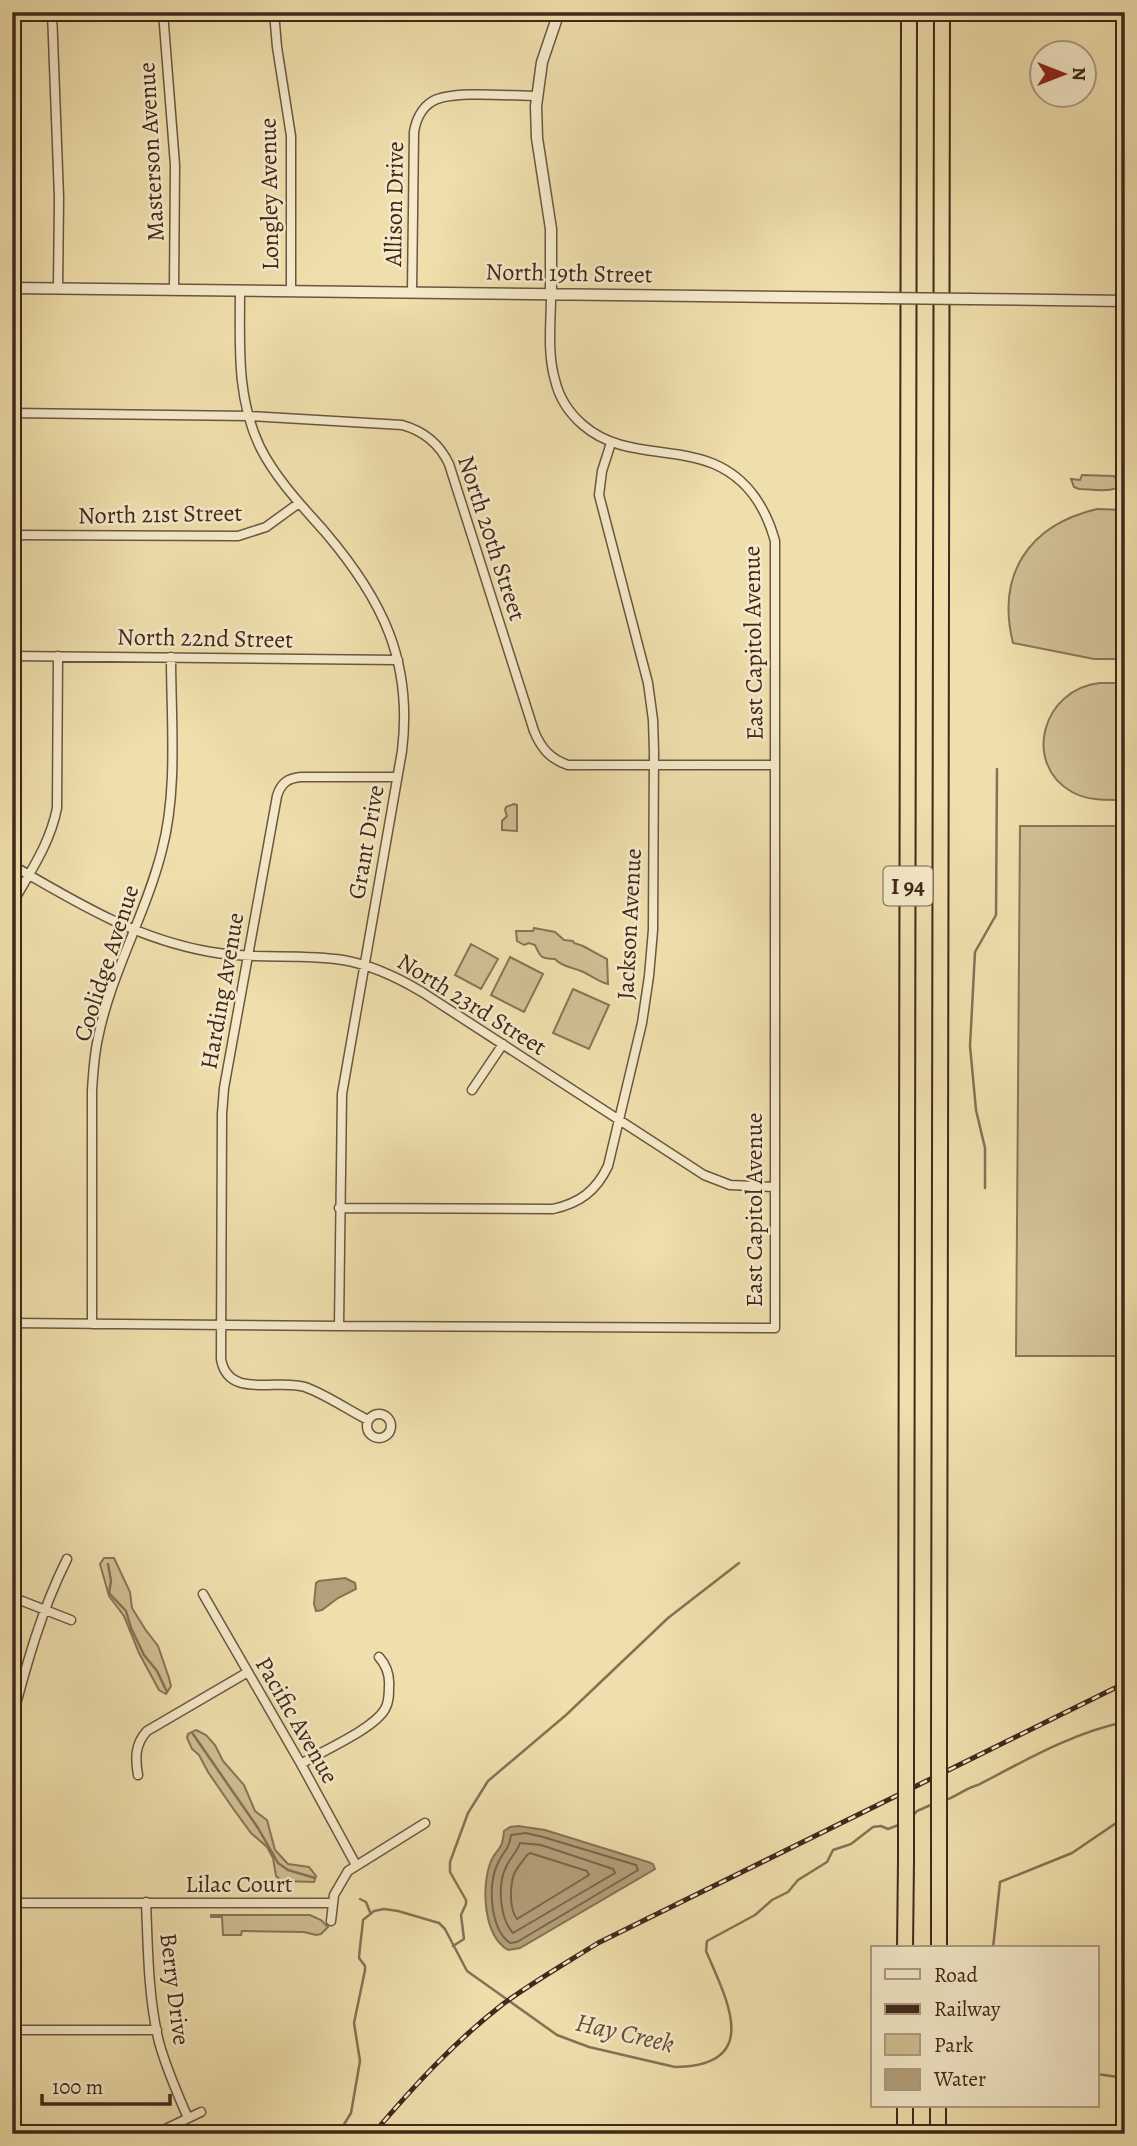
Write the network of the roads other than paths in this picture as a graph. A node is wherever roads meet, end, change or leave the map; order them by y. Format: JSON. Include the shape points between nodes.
{"nodes":[{"id":1,"x":52,"y":12,"type":"edge"},
{"id":2,"x":163,"y":12,"type":"edge"},
{"id":3,"x":274,"y":12,"type":"edge"},
{"id":4,"x":559,"y":12,"type":"edge"},
{"id":5,"x":909,"y":12,"type":"edge"},
{"id":6,"x":942,"y":12,"type":"edge"},
{"id":7,"x":536,"y":96,"type":"junction"},
{"id":8,"x":12,"y":288,"type":"edge"},
{"id":9,"x":58,"y":289,"type":"junction"},
{"id":10,"x":174,"y":290,"type":"junction"},
{"id":11,"x":240,"y":290,"type":"junction"},
{"id":12,"x":291,"y":291,"type":"junction"},
{"id":13,"x":412,"y":292,"type":"junction"},
{"id":14,"x":551,"y":295,"type":"junction"},
{"id":15,"x":1125,"y":301,"type":"edge"},
{"id":16,"x":12,"y":413,"type":"edge"},
{"id":17,"x":248,"y":416,"type":"junction"},
{"id":18,"x":611,"y":443,"type":"junction"},
{"id":19,"x":299,"y":503,"type":"junction"},
{"id":20,"x":12,"y":535,"type":"edge"},
{"id":21,"x":12,"y":656,"type":"edge"},
{"id":22,"x":58,"y":656,"type":"junction"},
{"id":23,"x":171,"y":657,"type":"junction"},
{"id":24,"x":398,"y":660,"type":"junction"},
{"id":25,"x":653,"y":765,"type":"junction"},
{"id":26,"x":775,"y":765,"type":"junction"},
{"id":27,"x":397,"y":777,"type":"junction"},
{"id":28,"x":12,"y":865,"type":"edge"},
{"id":29,"x":29,"y":875,"type":"junction"},
{"id":30,"x":12,"y":904,"type":"edge"},
{"id":31,"x":134,"y":931,"type":"junction"},
{"id":32,"x":248,"y":957,"type":"junction"},
{"id":33,"x":364,"y":965,"type":"junction"},
{"id":34,"x":503,"y":1044,"type":"junction"},
{"id":35,"x":472,"y":1090,"type":"dead end"},
{"id":36,"x":619,"y":1120,"type":"junction"},
{"id":37,"x":774,"y":1187,"type":"junction"},
{"id":38,"x":339,"y":1208,"type":"junction"},
{"id":39,"x":12,"y":1323,"type":"edge"},
{"id":40,"x":92,"y":1324,"type":"junction"},
{"id":41,"x":221,"y":1325,"type":"junction"},
{"id":42,"x":339,"y":1326,"type":"junction"},
{"id":43,"x":368,"y":1420,"type":"dead end"},
{"id":44,"x":67,"y":1559,"type":"dead end"},
{"id":45,"x":203,"y":1594,"type":"dead end"},
{"id":46,"x":12,"y":1597,"type":"edge"},
{"id":47,"x":44,"y":1609,"type":"junction"},
{"id":48,"x":71,"y":1620,"type":"dead end"},
{"id":49,"x":379,"y":1657,"type":"dead end"},
{"id":50,"x":248,"y":1672,"type":"junction"},
{"id":51,"x":12,"y":1719,"type":"edge"},
{"id":52,"x":301,"y":1764,"type":"junction"},
{"id":53,"x":138,"y":1775,"type":"dead end"},
{"id":54,"x":425,"y":1823,"type":"dead end"},
{"id":55,"x":356,"y":1865,"type":"junction"},
{"id":56,"x":146,"y":1902,"type":"junction"},
{"id":57,"x":12,"y":1903,"type":"edge"},
{"id":58,"x":332,"y":1903,"type":"junction"},
{"id":59,"x":331,"y":1921,"type":"dead end"},
{"id":60,"x":905,"y":1946,"type":"edge"},
{"id":61,"x":939,"y":1946,"type":"edge"},
{"id":62,"x":12,"y":2030,"type":"edge"},
{"id":63,"x":157,"y":2030,"type":"junction"},
{"id":64,"x":905,"y":2108,"type":"edge"},
{"id":65,"x":938,"y":2108,"type":"edge"},
{"id":66,"x":201,"y":2112,"type":"dead end"},
{"id":67,"x":188,"y":2118,"type":"junction"},
{"id":68,"x":155,"y":2134,"type":"edge"},
{"id":69,"x":905,"y":2134,"type":"edge"},
{"id":70,"x":938,"y":2134,"type":"edge"}],
"edges":[{"from":1,"to":9,"type":"street"},
{"from":2,"to":10,"type":"street","name":"Masterson Avenue","via":[[175,165]]},
{"from":3,"to":12,"type":"street","name":"Longley Avenue","via":[[290,136]]},
{"from":4,"to":7,"type":"street","name":"East Capitol Avenue"},
{"from":5,"to":60,"type":"highway","number":"I 94","bridge":true},
{"from":6,"to":61,"type":"highway","number":"I 94","bridge":true},
{"from":7,"to":13,"type":"street","name":"Allison Drive","via":[[447,96],[422,111],[414,132]]},
{"from":7,"to":14,"type":"street","name":"East Capitol Avenue","via":[[537,138],[551,229]]},
{"from":8,"to":9,"type":"street","name":"North 19th Street"},
{"from":9,"to":10,"type":"street","name":"North 19th Street"},
{"from":10,"to":11,"type":"street","name":"North 19th Street"},
{"from":11,"to":12,"type":"street","name":"North 19th Street"},
{"from":11,"to":17,"type":"street","name":"Grant Drive","via":[[240,374]]},
{"from":12,"to":13,"type":"street","name":"North 19th Street"},
{"from":13,"to":14,"type":"street","name":"North 19th Street"},
{"from":14,"to":15,"type":"street","name":"North 19th Street","bridge":true},
{"from":14,"to":18,"type":"street","name":"East Capitol Avenue","via":[[551,362],[558,390],[580,422]]},
{"from":16,"to":17,"type":"street","name":"North 20th Street"},
{"from":17,"to":19,"type":"street","name":"Grant Drive","via":[[271,466]]},
{"from":17,"to":25,"type":"street","name":"North 20th Street","via":[[402,425],[433,441],[449,464],[542,748],[568,765]]},
{"from":18,"to":25,"type":"street","name":"Jackson Avenue","via":[[599,495],[648,683]]},
{"from":18,"to":26,"type":"street","name":"East Capitol Avenue","via":[[716,465],[742,481],[764,510],[776,552]]},
{"from":19,"to":20,"type":"street","name":"North 21st Street","via":[[266,527],[238,536]]},
{"from":19,"to":24,"type":"street","name":"Grant Drive","via":[[362,579]]},
{"from":21,"to":22,"type":"street","name":"North 22nd Street"},
{"from":22,"to":23,"type":"street","name":"North 22nd Street"},
{"from":22,"to":29,"type":"street","via":[[57,808]]},
{"from":23,"to":24,"type":"street","name":"North 22nd Street"},
{"from":23,"to":31,"type":"street","name":"Coolidge Avenue","via":[[169,813],[158,864]]},
{"from":24,"to":27,"type":"street","name":"Grant Drive","via":[[405,713]]},
{"from":25,"to":26,"type":"street","name":"North 20th Street"},
{"from":25,"to":36,"type":"street","name":"Jackson Avenue","via":[[650,968]]},
{"from":26,"to":37,"type":"street","name":"East Capitol Avenue"},
{"from":27,"to":32,"type":"street","name":"Harding Avenue","via":[[301,776],[282,785]]},
{"from":27,"to":33,"type":"street","name":"Grant Drive"},
{"from":28,"to":29,"type":"street","name":"North 23rd Street"},
{"from":29,"to":30,"type":"street"},
{"from":29,"to":31,"type":"street","name":"North 23rd Street"},
{"from":31,"to":32,"type":"street","name":"North 23rd Street","via":[[198,950]]},
{"from":31,"to":40,"type":"street","name":"Coolidge Avenue","via":[[95,1055]]},
{"from":32,"to":33,"type":"street","name":"North 23rd Street","via":[[325,958]]},
{"from":32,"to":41,"type":"street","name":"Harding Avenue","via":[[222,1114]]},
{"from":33,"to":34,"type":"street","name":"North 23rd Street","via":[[407,983]]},
{"from":33,"to":38,"type":"street","name":"Grant Drive","via":[[342,1094]]},
{"from":34,"to":35,"type":"street"},
{"from":34,"to":36,"type":"street","name":"North 23rd Street"},
{"from":36,"to":37,"type":"street","name":"North 23rd Street","via":[[712,1179]]},
{"from":36,"to":38,"type":"street","name":"Jackson Avenue","via":[[608,1166],[598,1184],[564,1206]]},
{"from":37,"to":42,"type":"street","name":"East Capitol Avenue","via":[[775,1328]]},
{"from":38,"to":42,"type":"street","name":"Grant Drive"},
{"from":39,"to":40,"type":"street"},
{"from":40,"to":41,"type":"street"},
{"from":41,"to":42,"type":"street"},
{"from":41,"to":43,"type":"street","name":"Harding Avenue","via":[[222,1365],[234,1381],[305,1387]]},
{"from":44,"to":47,"type":"street"},
{"from":45,"to":50,"type":"street","name":"Pacific Avenue"},
{"from":46,"to":47,"type":"street"},
{"from":47,"to":48,"type":"street"},
{"from":47,"to":51,"type":"street"},
{"from":49,"to":52,"type":"street","via":[[390,1679],[388,1702],[381,1715]]},
{"from":50,"to":52,"type":"street","name":"Pacific Avenue"},
{"from":50,"to":53,"type":"street","via":[[147,1731],[137,1745]]},
{"from":52,"to":55,"type":"street","name":"Pacific Avenue"},
{"from":54,"to":55,"type":"street"},
{"from":55,"to":58,"type":"street","via":[[338,1885]]},
{"from":56,"to":57,"type":"street","name":"Lilac Court"},
{"from":56,"to":58,"type":"street","name":"Lilac Court"},
{"from":56,"to":63,"type":"street","name":"Berry Drive"},
{"from":58,"to":59,"type":"street"},
{"from":62,"to":63,"type":"street"},
{"from":63,"to":67,"type":"street","name":"Berry Drive"},
{"from":64,"to":69,"type":"highway"},
{"from":65,"to":70,"type":"highway"},
{"from":66,"to":67,"type":"street"},
{"from":67,"to":68,"type":"street"}]}
